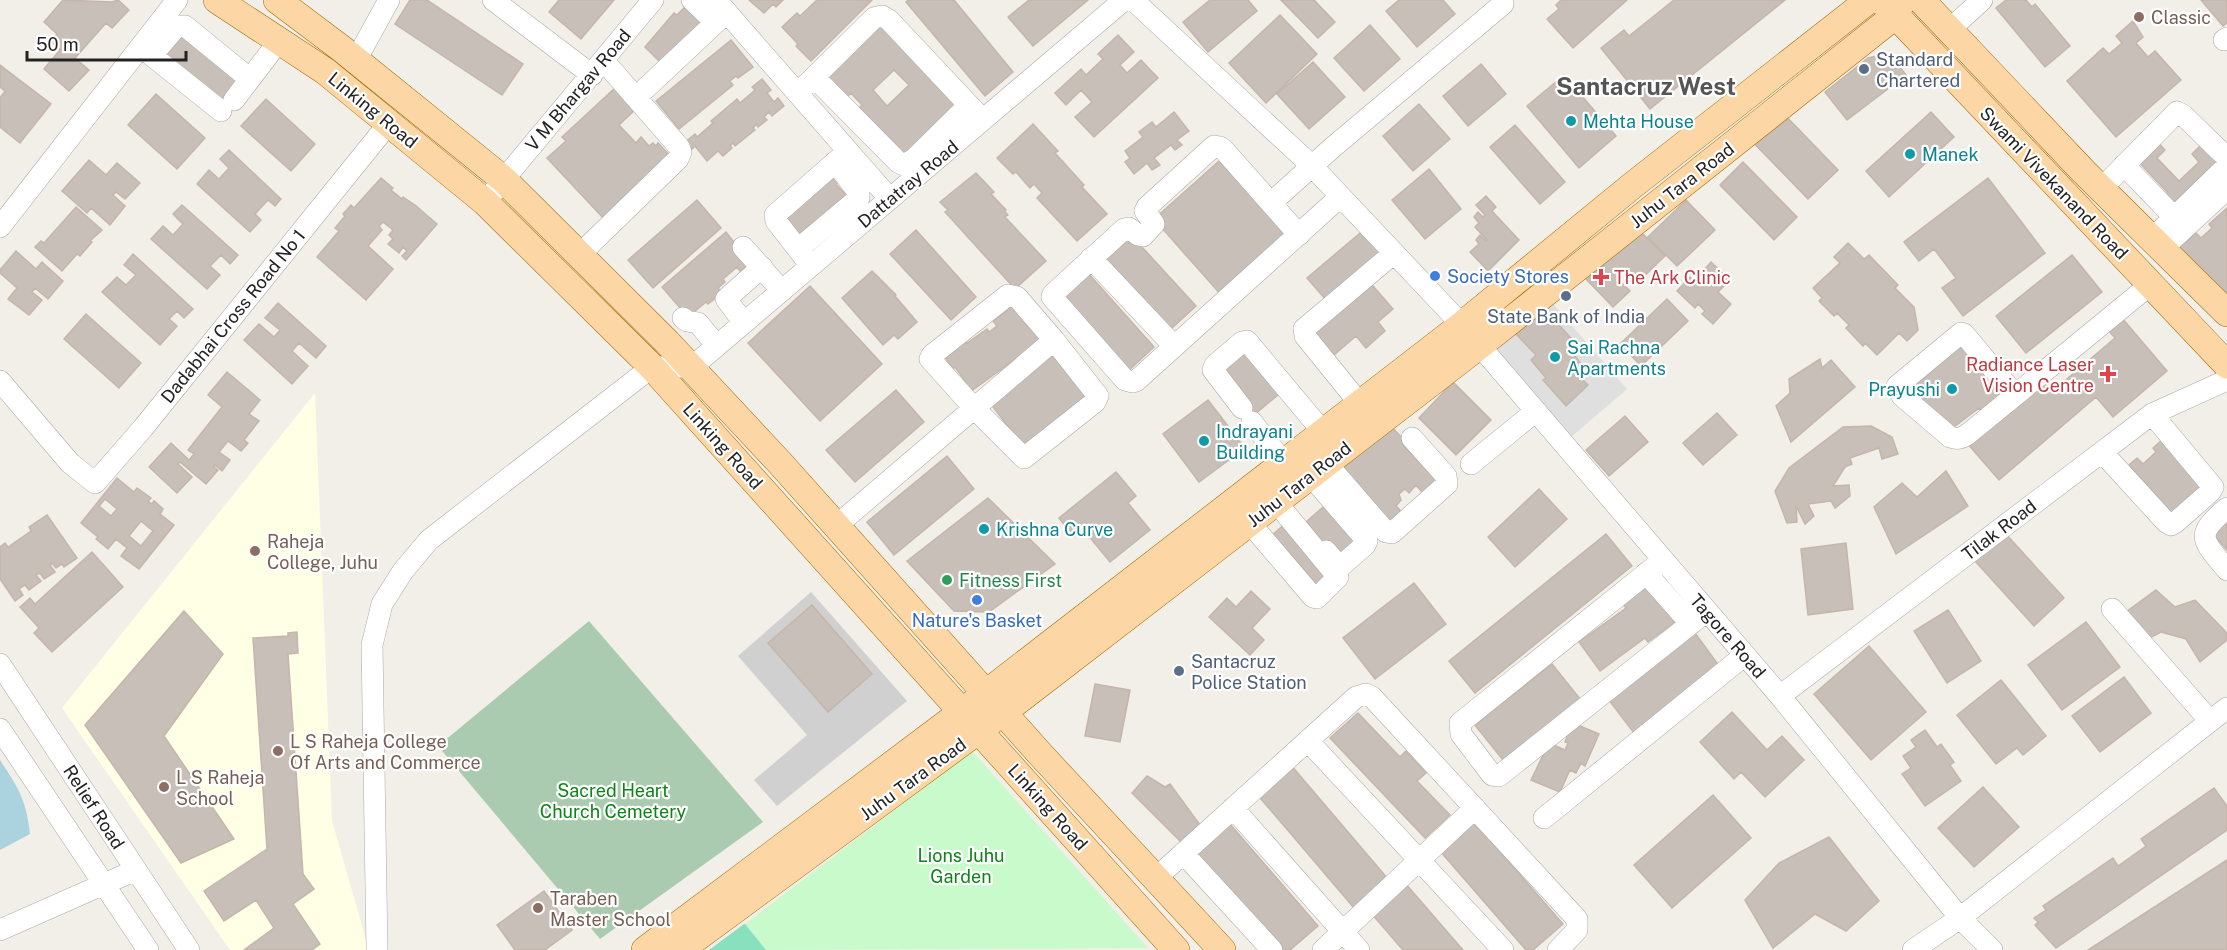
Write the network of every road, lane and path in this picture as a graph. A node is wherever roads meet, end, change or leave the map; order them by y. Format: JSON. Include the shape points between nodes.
{"nodes":[{"id":1,"x":177,"y":0,"type":"edge"},
{"id":2,"x":217,"y":0,"type":"edge"},
{"id":3,"x":277,"y":0,"type":"edge"},
{"id":4,"x":389,"y":0,"type":"edge"},
{"id":5,"x":493,"y":0,"type":"edge"},
{"id":6,"x":653,"y":0,"type":"edge"},
{"id":7,"x":692,"y":0,"type":"edge"},
{"id":8,"x":1124,"y":0,"type":"edge"},
{"id":9,"x":1133,"y":0,"type":"edge"},
{"id":10,"x":1869,"y":0,"type":"edge"},
{"id":11,"x":1921,"y":0,"type":"edge"},
{"id":12,"x":1982,"y":0,"type":"edge"},
{"id":13,"x":1503,"y":4,"type":"dead end"},
{"id":14,"x":1893,"y":5,"type":"edge"},
{"id":15,"x":719,"y":11,"type":"edge"},
{"id":16,"x":1949,"y":30,"type":"junction"},
{"id":17,"x":279,"y":41,"type":"junction"},
{"id":18,"x":146,"y":51,"type":"junction"},
{"id":19,"x":356,"y":60,"type":"junction"},
{"id":20,"x":597,"y":68,"type":"junction"},
{"id":21,"x":814,"y":77,"type":"junction"},
{"id":22,"x":379,"y":78,"type":"junction"},
{"id":23,"x":250,"y":79,"type":"junction"},
{"id":24,"x":645,"y":89,"type":"dead end"},
{"id":25,"x":798,"y":93,"type":"junction"},
{"id":26,"x":361,"y":101,"type":"junction"},
{"id":27,"x":976,"y":112,"type":"junction"},
{"id":28,"x":389,"y":123,"type":"junction"},
{"id":29,"x":842,"y":156,"type":"junction"},
{"id":30,"x":2227,"y":158,"type":"edge"},
{"id":31,"x":2124,"y":165,"type":"junction"},
{"id":32,"x":1312,"y":166,"type":"junction"},
{"id":33,"x":2227,"y":166,"type":"edge"},
{"id":34,"x":1656,"y":168,"type":"junction"},
{"id":35,"x":503,"y":179,"type":"junction"},
{"id":36,"x":2101,"y":189,"type":"junction"},
{"id":37,"x":2227,"y":189,"type":"edge"},
{"id":38,"x":1675,"y":190,"type":"junction"},
{"id":39,"x":1340,"y":197,"type":"junction"},
{"id":40,"x":890,"y":199,"type":"junction"},
{"id":41,"x":485,"y":202,"type":"junction"},
{"id":42,"x":1271,"y":203,"type":"junction"},
{"id":43,"x":2174,"y":217,"type":"junction"},
{"id":44,"x":0,"y":228,"type":"edge"},
{"id":45,"x":1299,"y":234,"type":"junction"},
{"id":46,"x":2157,"y":244,"type":"junction"},
{"id":47,"x":743,"y":247,"type":"dead end"},
{"id":48,"x":798,"y":249,"type":"junction"},
{"id":49,"x":1394,"y":253,"type":"junction"},
{"id":50,"x":579,"y":255,"type":"junction"},
{"id":51,"x":1091,"y":258,"type":"junction"},
{"id":52,"x":811,"y":266,"type":"junction"},
{"id":53,"x":762,"y":267,"type":"junction"},
{"id":54,"x":2151,"y":284,"type":"junction"},
{"id":55,"x":782,"y":291,"type":"junction"},
{"id":56,"x":2227,"y":313,"type":"edge"},
{"id":57,"x":683,"y":318,"type":"dead end"},
{"id":58,"x":744,"y":323,"type":"junction"},
{"id":59,"x":1462,"y":325,"type":"junction"},
{"id":60,"x":1054,"y":340,"type":"junction"},
{"id":61,"x":1480,"y":345,"type":"junction"},
{"id":62,"x":717,"y":346,"type":"junction"},
{"id":63,"x":1174,"y":346,"type":"junction"},
{"id":64,"x":2227,"y":365,"type":"edge"},
{"id":65,"x":652,"y":367,"type":"junction"},
{"id":66,"x":692,"y":367,"type":"junction"},
{"id":67,"x":2227,"y":380,"type":"edge"},
{"id":68,"x":0,"y":381,"type":"edge"},
{"id":69,"x":2015,"y":395,"type":"junction"},
{"id":70,"x":1360,"y":404,"type":"junction"},
{"id":71,"x":974,"y":408,"type":"junction"},
{"id":72,"x":1536,"y":411,"type":"junction"},
{"id":73,"x":2152,"y":414,"type":"junction"},
{"id":74,"x":1402,"y":427,"type":"junction"},
{"id":75,"x":1323,"y":432,"type":"junction"},
{"id":76,"x":2102,"y":452,"type":"junction"},
{"id":77,"x":1283,"y":462,"type":"junction"},
{"id":78,"x":1471,"y":464,"type":"dead end"},
{"id":79,"x":1318,"y":469,"type":"junction"},
{"id":80,"x":1278,"y":501,"type":"junction"},
{"id":81,"x":2227,"y":508,"type":"edge"},
{"id":82,"x":1250,"y":522,"type":"junction"},
{"id":83,"x":836,"y":525,"type":"junction"},
{"id":84,"x":1663,"y":560,"type":"junction"},
{"id":85,"x":2227,"y":570,"type":"edge"},
{"id":86,"x":1646,"y":573,"type":"junction"},
{"id":87,"x":2112,"y":609,"type":"dead end"},
{"id":88,"x":1115,"y":610,"type":"junction"},
{"id":89,"x":1699,"y":618,"type":"junction"},
{"id":90,"x":1745,"y":655,"type":"junction"},
{"id":91,"x":0,"y":664,"type":"edge"},
{"id":92,"x":985,"y":693,"type":"junction"},
{"id":93,"x":1780,"y":696,"type":"junction"},
{"id":94,"x":2227,"y":708,"type":"edge"},
{"id":95,"x":1002,"y":713,"type":"junction"},
{"id":96,"x":970,"y":721,"type":"junction"},
{"id":97,"x":2210,"y":721,"type":"junction"},
{"id":98,"x":0,"y":729,"type":"edge"},
{"id":99,"x":1308,"y":741,"type":"junction"},
{"id":100,"x":1058,"y":772,"type":"junction"},
{"id":101,"x":1035,"y":793,"type":"junction"},
{"id":102,"x":1233,"y":808,"type":"junction"},
{"id":103,"x":1475,"y":808,"type":"junction"},
{"id":104,"x":1544,"y":818,"type":"dead end"},
{"id":105,"x":1183,"y":853,"type":"junction"},
{"id":106,"x":1420,"y":860,"type":"junction"},
{"id":107,"x":136,"y":870,"type":"junction"},
{"id":108,"x":1155,"y":878,"type":"junction"},
{"id":109,"x":104,"y":883,"type":"junction"},
{"id":110,"x":1960,"y":918,"type":"junction"},
{"id":111,"x":0,"y":930,"type":"edge"},
{"id":112,"x":1342,"y":932,"type":"junction"},
{"id":113,"x":148,"y":950,"type":"edge"},
{"id":114,"x":189,"y":950,"type":"edge"},
{"id":115,"x":377,"y":950,"type":"edge"},
{"id":116,"x":645,"y":950,"type":"edge"},
{"id":117,"x":680,"y":950,"type":"edge"},
{"id":118,"x":1176,"y":950,"type":"edge"},
{"id":119,"x":1222,"y":950,"type":"edge"},
{"id":120,"x":1272,"y":950,"type":"edge"},
{"id":121,"x":1323,"y":950,"type":"edge"},
{"id":122,"x":1359,"y":950,"type":"edge"},
{"id":123,"x":1503,"y":950,"type":"edge"},
{"id":124,"x":1558,"y":950,"type":"edge"},
{"id":125,"x":1913,"y":950,"type":"edge"},
{"id":126,"x":1992,"y":950,"type":"edge"}],
"edges":[{"from":1,"to":18,"type":"street"},
{"from":2,"to":17,"type":"main road","name":"Linking Road"},
{"from":3,"to":19,"type":"main road","name":"Linking Road"},
{"from":4,"to":19,"type":"street"},
{"from":5,"to":20,"type":"street"},
{"from":6,"to":20,"type":"street","name":"V M Bhargav Road"},
{"from":7,"to":15,"type":"street"},
{"from":8,"to":27,"type":"street","name":"Dattatray Road"},
{"from":9,"to":32,"type":"street","name":"Tagore Road"},
{"from":10,"to":34,"type":"main road","name":"Juhu Tara Road"},
{"from":11,"to":16,"type":"main road","name":"Swami Vivekanand Road"},
{"from":12,"to":16,"type":"street"},
{"from":13,"to":32,"type":"street"},
{"from":14,"to":38,"type":"main road","name":"Juhu Tara Road"},
{"from":14,"to":54,"type":"main road","name":"Swami Vivekanand Road"},
{"from":15,"to":24,"type":"street"},
{"from":15,"to":25,"type":"street"},
{"from":16,"to":36,"type":"main road","name":"Swami Vivekanand Road"},
{"from":17,"to":23,"type":"street"},
{"from":17,"to":26,"type":"main road","name":"Linking Road"},
{"from":18,"to":23,"type":"street","via":[[172,30],[185,26]]},
{"from":18,"to":23,"type":"street","via":[[228,105]]},
{"from":18,"to":44,"type":"street"},
{"from":19,"to":22,"type":"main road","name":"Linking Road"},
{"from":20,"to":35,"type":"street","name":"V M Bhargav Road"},
{"from":20,"to":50,"type":"street","via":[[681,153]]},
{"from":21,"to":25,"type":"street"},
{"from":21,"to":27,"type":"street","via":[[904,165]]},
{"from":21,"to":27,"type":"street","via":[[874,18],[882,16]]},
{"from":22,"to":26,"type":"main road"},
{"from":22,"to":35,"type":"main road","name":"Linking Road"},
{"from":25,"to":29,"type":"street"},
{"from":26,"to":28,"type":"main road","name":"Linking Road"},
{"from":27,"to":40,"type":"street","name":"Dattatray Road"},
{"from":28,"to":41,"type":"main road","name":"Linking Road"},
{"from":28,"to":68,"type":"street","name":"Dadabhai Cross Road No 1","via":[[95,483],[70,463]]},
{"from":29,"to":40,"type":"street"},
{"from":29,"to":48,"type":"street","via":[[859,198]]},
{"from":29,"to":48,"type":"street","via":[[775,215]]},
{"from":30,"to":31,"type":"street","via":[[2177,112]]},
{"from":31,"to":36,"type":"street"},
{"from":31,"to":43,"type":"street"},
{"from":32,"to":39,"type":"street","name":"Tagore Road"},
{"from":32,"to":42,"type":"street"},
{"from":33,"to":43,"type":"street"},
{"from":34,"to":38,"type":"main road"},
{"from":34,"to":59,"type":"main road","name":"Juhu Tara Road"},
{"from":35,"to":41,"type":"street","name":"V M Bhargav Road"},
{"from":35,"to":50,"type":"main road","name":"Linking Road"},
{"from":36,"to":46,"type":"main road","name":"Swami Vivekanand Road"},
{"from":37,"to":46,"type":"street"},
{"from":38,"to":61,"type":"main road","name":"Juhu Tara Road"},
{"from":39,"to":45,"type":"street"},
{"from":39,"to":49,"type":"street","name":"Tagore Road"},
{"from":40,"to":52,"type":"street","name":"Dattatray Road"},
{"from":41,"to":65,"type":"main road","name":"Linking Road"},
{"from":42,"to":45,"type":"street"},
{"from":42,"to":51,"type":"street","via":[[1224,150],[1214,147],[1147,207],[1152,228],[1143,236],[1124,229]]},
{"from":43,"to":46,"type":"street"},
{"from":45,"to":63,"type":"street"},
{"from":46,"to":56,"type":"main road","name":"Swami Vivekanand Road"},
{"from":47,"to":53,"type":"street"},
{"from":48,"to":52,"type":"street"},
{"from":49,"to":59,"type":"street","name":"Tagore Road"},
{"from":49,"to":70,"type":"street","via":[[1304,329],[1305,336]]},
{"from":50,"to":66,"type":"main road","name":"Linking Road"},
{"from":51,"to":63,"type":"street"},
{"from":51,"to":63,"type":"street","via":[[1052,297],[1125,380],[1136,381]]},
{"from":52,"to":55,"type":"street","name":"Dattatray Road"},
{"from":53,"to":55,"type":"street"},
{"from":53,"to":58,"type":"street","via":[[726,299]]},
{"from":54,"to":64,"type":"main road","name":"Swami Vivekanand Road"},
{"from":54,"to":69,"type":"street"},
{"from":55,"to":58,"type":"street","name":"Dattatray Road"},
{"from":57,"to":62,"type":"street","via":[[698,322]]},
{"from":58,"to":62,"type":"street","name":"Dattatray Road"},
{"from":59,"to":61,"type":"street","name":"Tagore Road"},
{"from":59,"to":70,"type":"main road","name":"Juhu Tara Road"},
{"from":60,"to":71,"type":"street"},
{"from":60,"to":71,"type":"street","via":[[1017,297],[1008,295],[932,355],[932,362]]},
{"from":60,"to":71,"type":"street","via":[[1095,391],[1095,402],[1024,458]]},
{"from":61,"to":72,"type":"street","name":"Tagore Road"},
{"from":61,"to":74,"type":"main road","name":"Juhu Tara Road"},
{"from":62,"to":66,"type":"street","name":"Dattatray Road"},
{"from":65,"to":66,"type":"street"},
{"from":65,"to":96,"type":"main road","name":"Linking Road"},
{"from":65,"to":115,"type":"street","via":[[429,540],[382,604],[372,645]]},
{"from":66,"to":83,"type":"main road","name":"Linking Road"},
{"from":67,"to":73,"type":"street","name":"Tilak Road"},
{"from":69,"to":69,"type":"street","via":[[1961,333],[1897,386],[1902,396],[1956,439],[1968,434]]},
{"from":70,"to":75,"type":"main road","name":"Juhu Tara Road"},
{"from":71,"to":83,"type":"street"},
{"from":72,"to":78,"type":"street"},
{"from":72,"to":84,"type":"street","name":"Tagore Road"},
{"from":73,"to":76,"type":"street","name":"Tilak Road"},
{"from":73,"to":76,"type":"street","via":[[2213,487],[2176,522],[2166,522]]},
{"from":74,"to":79,"type":"main road","name":"Juhu Tara Road"},
{"from":74,"to":79,"type":"street","via":[[1446,476],[1447,484],[1392,533],[1386,532]]},
{"from":75,"to":77,"type":"main road","name":"Juhu Tara Road"},
{"from":75,"to":77,"type":"street","via":[[1249,342],[1244,341],[1212,370]]},
{"from":76,"to":93,"type":"street","name":"Tilak Road"},
{"from":77,"to":88,"type":"main road","name":"Juhu Tara Road"},
{"from":79,"to":80,"type":"main road","name":"Juhu Tara Road"},
{"from":79,"to":80,"type":"street","via":[[1367,541],[1343,566],[1338,566]]},
{"from":80,"to":82,"type":"main road","name":"Juhu Tara Road"},
{"from":80,"to":82,"type":"street","via":[[1338,577],[1317,597]]},
{"from":81,"to":85,"type":"street","via":[[2209,523],[2204,537]]},
{"from":82,"to":88,"type":"main road","name":"Juhu Tara Road"},
{"from":83,"to":92,"type":"main road","name":"Linking Road"},
{"from":84,"to":86,"type":"street"},
{"from":84,"to":89,"type":"street","name":"Tagore Road"},
{"from":86,"to":89,"type":"street"},
{"from":86,"to":89,"type":"street","via":[[1460,723],[1461,735],[1492,775],[1499,776]]},
{"from":87,"to":97,"type":"street"},
{"from":88,"to":92,"type":"main road","name":"Juhu Tara Road"},
{"from":88,"to":95,"type":"main road","name":"Juhu Tara Road"},
{"from":89,"to":90,"type":"street","name":"Tagore Road"},
{"from":90,"to":93,"type":"street","name":"Tagore Road"},
{"from":90,"to":104,"type":"street"},
{"from":91,"to":107,"type":"street","name":"Relief Road"},
{"from":92,"to":95,"type":"main road","name":"Linking Road"},
{"from":92,"to":96,"type":"main road","name":"Juhu Tara Road"},
{"from":93,"to":110,"type":"street","name":"Tagore Road"},
{"from":94,"to":97,"type":"street"},
{"from":95,"to":96,"type":"main road","name":"Juhu Tara Road"},
{"from":95,"to":100,"type":"main road","name":"Linking Road"},
{"from":96,"to":101,"type":"main road","name":"Linking Road"},
{"from":96,"to":116,"type":"main road","name":"Juhu Tara Road"},
{"from":96,"to":117,"type":"main road","name":"Juhu Tara Road"},
{"from":97,"to":110,"type":"street"},
{"from":98,"to":109,"type":"street","name":"Relief Road"},
{"from":99,"to":102,"type":"street"},
{"from":99,"to":103,"type":"street","via":[[1356,697],[1366,694]]},
{"from":99,"to":106,"type":"street"},
{"from":100,"to":101,"type":"main road"},
{"from":100,"to":108,"type":"main road","name":"Linking Road"},
{"from":101,"to":118,"type":"main road","name":"Linking Road"},
{"from":102,"to":105,"type":"street"},
{"from":102,"to":112,"type":"street"},
{"from":103,"to":106,"type":"street"},
{"from":103,"to":124,"type":"street","via":[[1576,919],[1577,930]]},
{"from":105,"to":108,"type":"street"},
{"from":105,"to":120,"type":"street"},
{"from":106,"to":112,"type":"street"},
{"from":106,"to":123,"type":"street"},
{"from":107,"to":109,"type":"street"},
{"from":107,"to":114,"type":"street","name":"Relief Road"},
{"from":108,"to":119,"type":"main road","name":"Linking Road"},
{"from":109,"to":111,"type":"street"},
{"from":109,"to":113,"type":"street","name":"Relief Road"},
{"from":110,"to":125,"type":"street"},
{"from":110,"to":126,"type":"street","name":"Tagore Road"},
{"from":112,"to":121,"type":"street"},
{"from":112,"to":122,"type":"street"}]}
